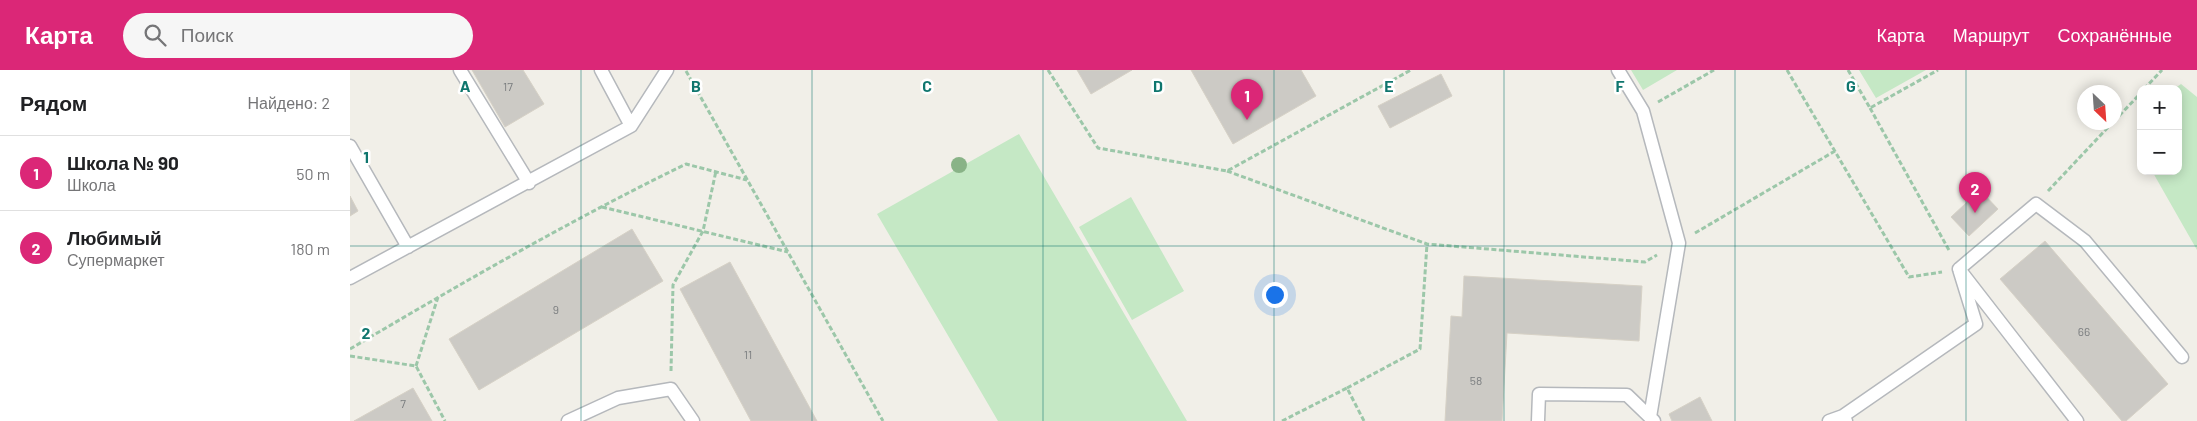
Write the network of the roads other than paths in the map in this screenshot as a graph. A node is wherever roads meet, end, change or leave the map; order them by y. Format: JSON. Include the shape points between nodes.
{"nodes":[{"id":1,"x":460,"y":70,"type":"edge"},
{"id":2,"x":601,"y":70,"type":"edge"},
{"id":3,"x":668,"y":70,"type":"edge"},
{"id":4,"x":1618,"y":70,"type":"edge"},
{"id":5,"x":631,"y":126,"type":"junction"},
{"id":6,"x":350,"y":146,"type":"edge"},
{"id":7,"x":529,"y":183,"type":"junction"},
{"id":8,"x":408,"y":247,"type":"junction"},
{"id":9,"x":1959,"y":269,"type":"junction"},
{"id":10,"x":350,"y":278,"type":"edge"},
{"id":11,"x":2182,"y":357,"type":"dead end"},
{"id":12,"x":1652,"y":419,"type":"edge"},
{"id":13,"x":1845,"y":419,"type":"edge"},
{"id":14,"x":568,"y":421,"type":"edge"},
{"id":15,"x":693,"y":421,"type":"edge"},
{"id":16,"x":1538,"y":421,"type":"edge"},
{"id":17,"x":1828,"y":421,"type":"edge"},
{"id":18,"x":2077,"y":421,"type":"edge"}],
"edges":[{"from":1,"to":7,"type":"lane"},
{"from":2,"to":5,"type":"lane"},
{"from":3,"to":5,"type":"lane"},
{"from":4,"to":12,"type":"lane","via":[[1643,112],[1679,243]]},
{"from":5,"to":7,"type":"lane"},
{"from":6,"to":8,"type":"lane"},
{"from":7,"to":8,"type":"lane"},
{"from":8,"to":10,"type":"lane"},
{"from":9,"to":11,"type":"lane","via":[[2036,204],[2085,241]]},
{"from":9,"to":13,"type":"lane","via":[[1976,324]]},
{"from":9,"to":18,"type":"lane"},
{"from":12,"to":16,"type":"lane","via":[[1627,396],[1539,394]]},
{"from":13,"to":17,"type":"lane"},
{"from":14,"to":15,"type":"lane","via":[[618,398],[671,389]]}]}
